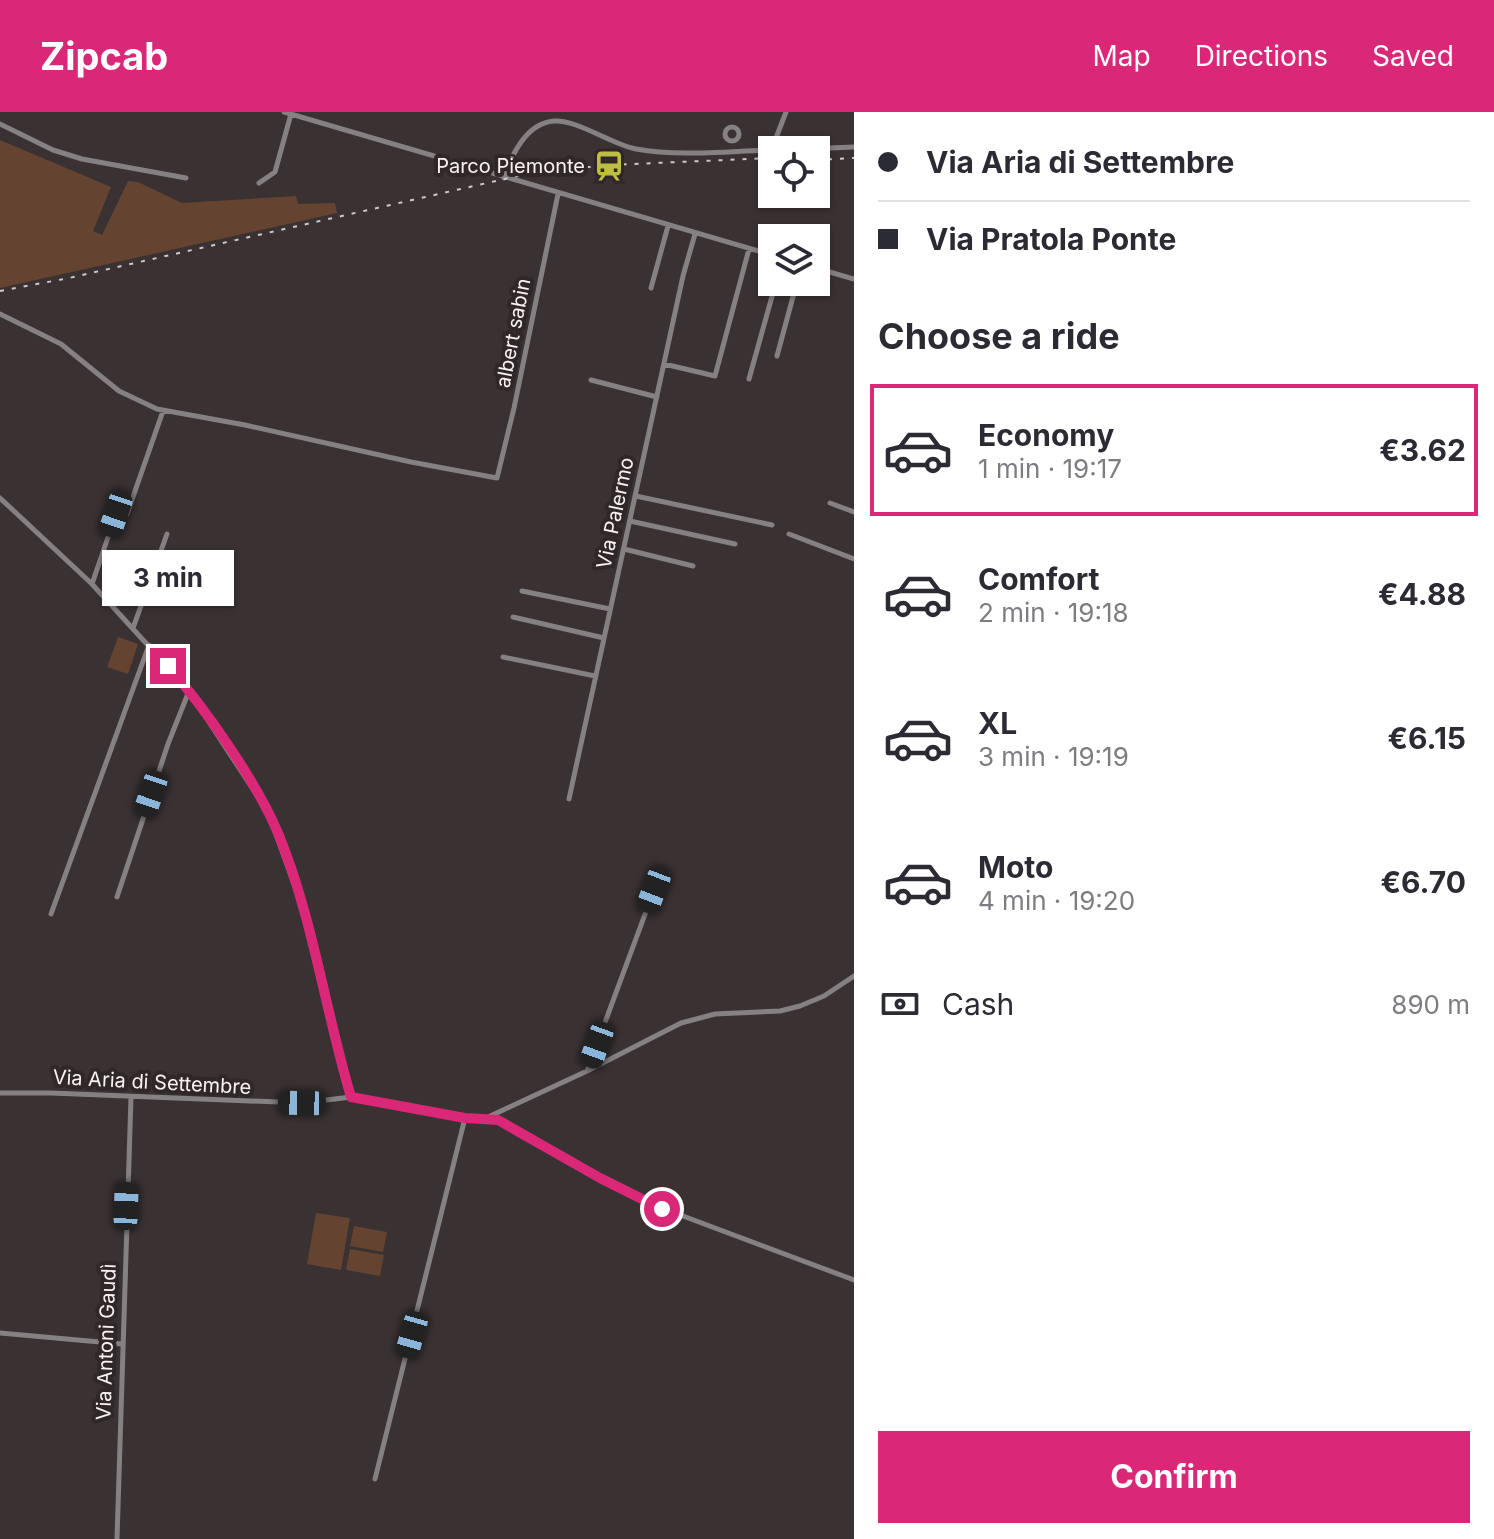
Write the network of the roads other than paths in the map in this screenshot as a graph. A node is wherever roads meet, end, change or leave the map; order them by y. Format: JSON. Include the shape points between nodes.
{"nodes":[{"id":1,"x":284,"y":112,"type":"edge"},
{"id":2,"x":786,"y":112,"type":"edge"},
{"id":3,"x":291,"y":114,"type":"junction"},
{"id":4,"x":0,"y":124,"type":"edge"},
{"id":5,"x":777,"y":136,"type":"edge"},
{"id":6,"x":729,"y":141,"type":"dead end"},
{"id":7,"x":854,"y":147,"type":"edge"},
{"id":8,"x":830,"y":148,"type":"edge"},
{"id":9,"x":758,"y":151,"type":"edge"},
{"id":10,"x":727,"y":152,"type":"junction"},
{"id":11,"x":186,"y":178,"type":"dead end"},
{"id":12,"x":504,"y":178,"type":"junction"},
{"id":13,"x":259,"y":183,"type":"dead end"},
{"id":14,"x":558,"y":194,"type":"junction"},
{"id":15,"x":668,"y":226,"type":"junction"},
{"id":16,"x":695,"y":234,"type":"junction"},
{"id":17,"x":749,"y":249,"type":"junction"},
{"id":18,"x":758,"y":251,"type":"edge"},
{"id":19,"x":830,"y":272,"type":"edge"},
{"id":20,"x":854,"y":279,"type":"edge"},
{"id":21,"x":651,"y":288,"type":"dead end"},
{"id":22,"x":772,"y":296,"type":"edge"},
{"id":23,"x":793,"y":296,"type":"edge"},
{"id":24,"x":0,"y":314,"type":"edge"},
{"id":25,"x":777,"y":356,"type":"dead end"},
{"id":26,"x":664,"y":364,"type":"junction"},
{"id":27,"x":749,"y":379,"type":"dead end"},
{"id":28,"x":591,"y":380,"type":"dead end"},
{"id":29,"x":657,"y":397,"type":"junction"},
{"id":30,"x":163,"y":411,"type":"junction"},
{"id":31,"x":635,"y":496,"type":"junction"},
{"id":32,"x":0,"y":498,"type":"edge"},
{"id":33,"x":830,"y":503,"type":"dead end"},
{"id":34,"x":854,"y":512,"type":"edge"},
{"id":35,"x":116,"y":514,"type":"dead end"},
{"id":36,"x":127,"y":514,"type":"dead end"},
{"id":37,"x":630,"y":521,"type":"junction"},
{"id":38,"x":772,"y":525,"type":"dead end"},
{"id":39,"x":167,"y":534,"type":"dead end"},
{"id":40,"x":789,"y":534,"type":"dead end"},
{"id":41,"x":735,"y":544,"type":"dead end"},
{"id":42,"x":624,"y":549,"type":"junction"},
{"id":43,"x":854,"y":559,"type":"edge"},
{"id":44,"x":693,"y":566,"type":"dead end"},
{"id":45,"x":92,"y":584,"type":"junction"},
{"id":46,"x":522,"y":591,"type":"dead end"},
{"id":47,"x":610,"y":609,"type":"junction"},
{"id":48,"x":513,"y":617,"type":"dead end"},
{"id":49,"x":133,"y":628,"type":"junction"},
{"id":50,"x":604,"y":638,"type":"junction"},
{"id":51,"x":149,"y":645,"type":"junction"},
{"id":52,"x":503,"y":657,"type":"dead end"},
{"id":53,"x":595,"y":676,"type":"junction"},
{"id":54,"x":189,"y":691,"type":"junction"},
{"id":55,"x":569,"y":799,"type":"dead end"},
{"id":56,"x":654,"y":890,"type":"dead end"},
{"id":57,"x":117,"y":897,"type":"dead end"},
{"id":58,"x":51,"y":914,"type":"dead end"},
{"id":59,"x":854,"y":976,"type":"edge"},
{"id":60,"x":587,"y":1071,"type":"junction"},
{"id":61,"x":0,"y":1093,"type":"edge"},
{"id":62,"x":131,"y":1097,"type":"junction"},
{"id":63,"x":351,"y":1097,"type":"junction"},
{"id":64,"x":465,"y":1118,"type":"junction"},
{"id":65,"x":485,"y":1119,"type":"junction"},
{"id":66,"x":854,"y":1280,"type":"edge"},
{"id":67,"x":0,"y":1333,"type":"edge"},
{"id":68,"x":122,"y":1344,"type":"junction"},
{"id":69,"x":375,"y":1479,"type":"dead end"},
{"id":70,"x":117,"y":1539,"type":"edge"}],
"edges":[{"from":1,"to":3,"type":"street"},
{"from":2,"to":5,"type":"street"},
{"from":3,"to":12,"type":"street"},
{"from":3,"to":13,"type":"street","via":[[275,172]]},
{"from":4,"to":11,"type":"street","via":[[82,159]]},
{"from":6,"to":10,"type":"street"},
{"from":7,"to":8,"type":"street"},
{"from":9,"to":10,"type":"street"},
{"from":10,"to":12,"type":"street","via":[[634,149],[554,121],[528,134],[513,151]]},
{"from":12,"to":14,"type":"street"},
{"from":14,"to":15,"type":"street"},
{"from":14,"to":30,"type":"street","name":"albert sabin","via":[[497,478]]},
{"from":15,"to":16,"type":"street"},
{"from":15,"to":21,"type":"street"},
{"from":16,"to":17,"type":"street"},
{"from":16,"to":26,"type":"street","name":"Via Palermo"},
{"from":17,"to":18,"type":"street"},
{"from":17,"to":26,"type":"street","via":[[715,376]]},
{"from":19,"to":20,"type":"street"},
{"from":22,"to":27,"type":"street"},
{"from":23,"to":25,"type":"street"},
{"from":24,"to":30,"type":"street","via":[[61,344],[119,391]]},
{"from":26,"to":29,"type":"street","name":"Via Palermo"},
{"from":28,"to":29,"type":"street"},
{"from":29,"to":31,"type":"street","name":"Via Palermo"},
{"from":30,"to":36,"type":"street"},
{"from":31,"to":37,"type":"street","name":"Via Palermo"},
{"from":31,"to":38,"type":"street"},
{"from":32,"to":45,"type":"street"},
{"from":33,"to":34,"type":"street"},
{"from":35,"to":45,"type":"street"},
{"from":37,"to":41,"type":"street"},
{"from":37,"to":42,"type":"street","name":"Via Palermo"},
{"from":39,"to":49,"type":"street"},
{"from":40,"to":43,"type":"street"},
{"from":42,"to":44,"type":"street"},
{"from":42,"to":47,"type":"street","name":"Via Palermo"},
{"from":45,"to":49,"type":"street"},
{"from":46,"to":47,"type":"street"},
{"from":47,"to":50,"type":"street","name":"Via Palermo"},
{"from":48,"to":50,"type":"street"},
{"from":49,"to":51,"type":"street"},
{"from":50,"to":53,"type":"street","name":"Via Palermo"},
{"from":51,"to":54,"type":"street"},
{"from":51,"to":58,"type":"street"},
{"from":52,"to":53,"type":"street"},
{"from":53,"to":55,"type":"street","name":"Via Palermo"},
{"from":54,"to":57,"type":"street"},
{"from":54,"to":63,"type":"street","via":[[279,836],[308,923]]},
{"from":56,"to":60,"type":"street"},
{"from":59,"to":60,"type":"street","via":[[800,1006],[715,1014],[681,1023]]},
{"from":60,"to":65,"type":"street"},
{"from":61,"to":62,"type":"street","name":"Via Aria di Settembre"},
{"from":62,"to":63,"type":"street","name":"Via Aria di Settembre","via":[[302,1103]]},
{"from":62,"to":68,"type":"street","name":"Via Antoni Gaudì"},
{"from":63,"to":64,"type":"street","name":"Via Aria di Settembre"},
{"from":64,"to":65,"type":"street","name":"Via Aria di Settembre"},
{"from":64,"to":69,"type":"street"},
{"from":65,"to":66,"type":"street","name":"Via Aria di Settembre","via":[[498,1120],[643,1201]]},
{"from":67,"to":68,"type":"street"},
{"from":68,"to":70,"type":"street","name":"Via Antoni Gaudì"}]}
